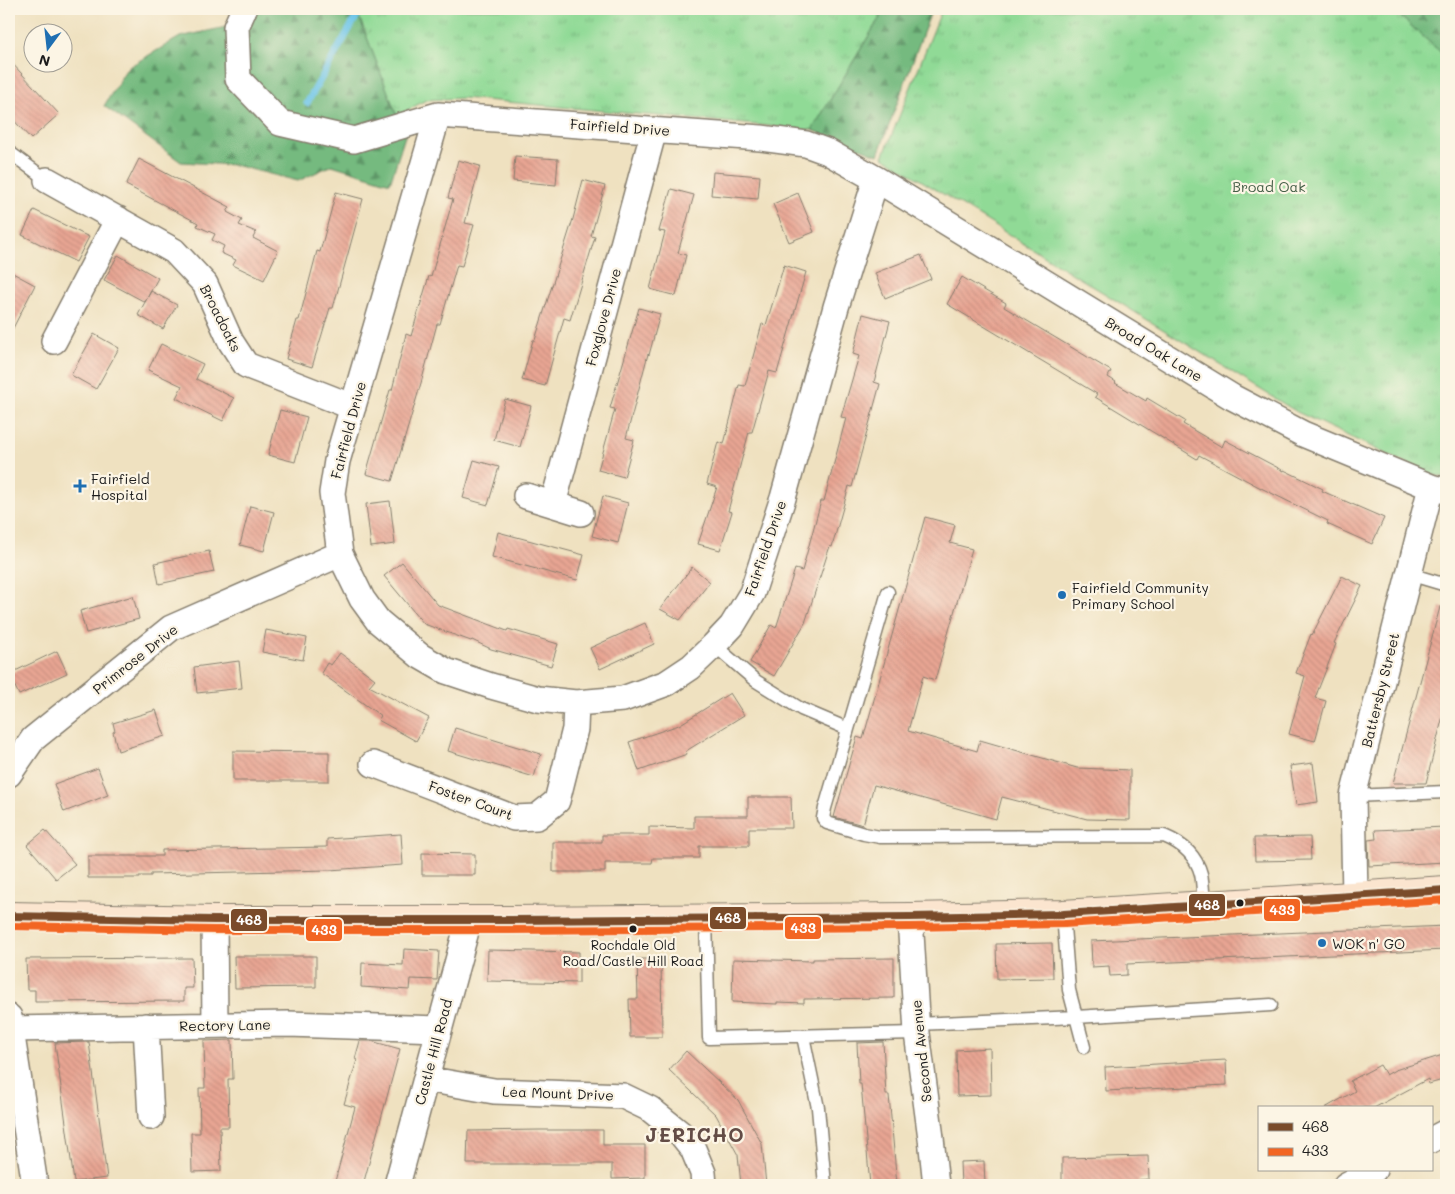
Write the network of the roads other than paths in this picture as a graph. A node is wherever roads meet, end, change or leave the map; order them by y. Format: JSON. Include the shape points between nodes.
{"nodes":[{"id":1,"x":244,"y":9,"type":"edge"},
{"id":2,"x":438,"y":114,"type":"junction"},
{"id":3,"x":654,"y":130,"type":"junction"},
{"id":4,"x":9,"y":152,"type":"edge"},
{"id":5,"x":876,"y":179,"type":"junction"},
{"id":6,"x":47,"y":180,"type":"joint"},
{"id":7,"x":118,"y":219,"type":"junction"},
{"id":8,"x":54,"y":341,"type":"dead end"},
{"id":9,"x":353,"y":407,"type":"junction"},
{"id":10,"x":1438,"y":489,"type":"edge"},
{"id":11,"x":526,"y":496,"type":"dead end"},
{"id":12,"x":553,"y":504,"type":"junction"},
{"id":13,"x":581,"y":513,"type":"dead end"},
{"id":14,"x":340,"y":554,"type":"junction"},
{"id":15,"x":1409,"y":574,"type":"junction"},
{"id":16,"x":1446,"y":585,"type":"edge"},
{"id":17,"x":888,"y":592,"type":"dead end"},
{"id":18,"x":714,"y":645,"type":"junction"},
{"id":19,"x":576,"y":703,"type":"junction"},
{"id":20,"x":848,"y":729,"type":"junction"},
{"id":21,"x":373,"y":764,"type":"dead end"},
{"id":22,"x":9,"y":774,"type":"edge"},
{"id":23,"x":1446,"y":792,"type":"edge"},
{"id":24,"x":1353,"y":796,"type":"junction"},
{"id":25,"x":1446,"y":890,"type":"edge"},
{"id":26,"x":1355,"y":896,"type":"junction"},
{"id":27,"x":1204,"y":905,"type":"junction"},
{"id":28,"x":1063,"y":914,"type":"junction"},
{"id":29,"x":9,"y":916,"type":"edge"},
{"id":30,"x":910,"y":916,"type":"junction"},
{"id":31,"x":706,"y":918,"type":"junction"},
{"id":32,"x":214,"y":920,"type":"junction"},
{"id":33,"x":469,"y":920,"type":"junction"},
{"id":34,"x":1271,"y":1005,"type":"dead end"},
{"id":35,"x":1076,"y":1017,"type":"junction"},
{"id":36,"x":215,"y":1024,"type":"junction"},
{"id":37,"x":9,"y":1025,"type":"edge"},
{"id":38,"x":146,"y":1026,"type":"junction"},
{"id":39,"x":439,"y":1029,"type":"junction"},
{"id":40,"x":917,"y":1029,"type":"junction"},
{"id":41,"x":803,"y":1036,"type":"junction"},
{"id":42,"x":1084,"y":1047,"type":"dead end"},
{"id":43,"x":426,"y":1079,"type":"junction"},
{"id":44,"x":152,"y":1117,"type":"dead end"},
{"id":45,"x":1446,"y":1132,"type":"edge"},
{"id":46,"x":1432,"y":1139,"type":"edge"},
{"id":47,"x":1370,"y":1172,"type":"edge"},
{"id":48,"x":35,"y":1185,"type":"edge"},
{"id":49,"x":397,"y":1185,"type":"edge"},
{"id":50,"x":704,"y":1185,"type":"edge"},
{"id":51,"x":825,"y":1185,"type":"edge"},
{"id":52,"x":936,"y":1185,"type":"edge"},
{"id":53,"x":1346,"y":1185,"type":"edge"}],
"edges":[{"from":1,"to":2,"type":"street","via":[[236,28],[238,79],[280,123],[354,140]]},
{"from":2,"to":3,"type":"street","name":"Fairfield Drive"},
{"from":2,"to":9,"type":"street","name":"Fairfield Drive"},
{"from":3,"to":5,"type":"street","name":"Fairfield Drive","via":[[806,144],[828,152]]},
{"from":3,"to":12,"type":"street","name":"Foxglove Drive"},
{"from":4,"to":6,"type":"lane"},
{"from":5,"to":10,"type":"street","name":"Broad Oak Lane","via":[[1232,397],[1303,434]]},
{"from":5,"to":18,"type":"street","name":"Fairfield Drive","via":[[752,593],[732,626]]},
{"from":6,"to":7,"type":"street","name":"Broadoaks"},
{"from":7,"to":8,"type":"street"},
{"from":7,"to":9,"type":"street","name":"Broadoaks","via":[[174,251],[205,284],[231,342],[246,364]]},
{"from":9,"to":14,"type":"street","name":"Fairfield Drive","via":[[337,461],[332,493]]},
{"from":10,"to":15,"type":"street","name":"Battersby Street"},
{"from":11,"to":12,"type":"street"},
{"from":12,"to":13,"type":"street"},
{"from":14,"to":19,"type":"street","name":"Fairfield Drive","via":[[362,599],[378,621],[420,656],[446,671],[491,686],[538,699]]},
{"from":14,"to":22,"type":"street","name":"Primrose Drive","via":[[171,628],[34,739]]},
{"from":15,"to":16,"type":"lane"},
{"from":15,"to":24,"type":"street","name":"Battersby Street"},
{"from":17,"to":20,"type":"lane"},
{"from":18,"to":19,"type":"street","name":"Fairfield Drive","via":[[691,668],[667,683],[623,699]]},
{"from":18,"to":20,"type":"lane","via":[[756,681],[801,709]]},
{"from":19,"to":21,"type":"street","name":"Foster Court","via":[[575,729],[558,801],[537,817],[514,818]]},
{"from":20,"to":27,"type":"lane","via":[[825,808],[823,818],[827,823],[880,837],[1164,836],[1192,854],[1201,874]]},
{"from":23,"to":24,"type":"lane"},
{"from":24,"to":26,"type":"street","name":"Battersby Street"},
{"from":25,"to":26,"type":"main road"},
{"from":26,"to":27,"type":"main road"},
{"from":27,"to":28,"type":"main road"},
{"from":28,"to":30,"type":"main road"},
{"from":28,"to":35,"type":"lane","via":[[1069,990]]},
{"from":29,"to":32,"type":"main road"},
{"from":30,"to":31,"type":"main road"},
{"from":30,"to":40,"type":"street","name":"Second Avenue"},
{"from":31,"to":33,"type":"main road"},
{"from":31,"to":41,"type":"lane","via":[[709,1038]]},
{"from":32,"to":33,"type":"main road"},
{"from":32,"to":36,"type":"street"},
{"from":33,"to":39,"type":"street","name":"Castle Hill Road"},
{"from":34,"to":35,"type":"lane"},
{"from":35,"to":40,"type":"lane"},
{"from":35,"to":42,"type":"lane"},
{"from":36,"to":38,"type":"street","name":"Rectory Lane"},
{"from":36,"to":39,"type":"street","name":"Rectory Lane"},
{"from":37,"to":38,"type":"street","name":"Rectory Lane"},
{"from":37,"to":48,"type":"street","name":"Rectory Lane"},
{"from":38,"to":44,"type":"street","via":[[159,1082]]},
{"from":39,"to":43,"type":"street","name":"Castle Hill Road"},
{"from":40,"to":41,"type":"lane"},
{"from":40,"to":52,"type":"street","name":"Second Avenue"},
{"from":41,"to":51,"type":"lane","via":[[818,1108]]},
{"from":43,"to":49,"type":"street","name":"Castle Hill Road"},
{"from":43,"to":50,"type":"street","name":"Lea Mount Drive","via":[[494,1091],[623,1096],[650,1108],[681,1134],[693,1149],[703,1173]]},
{"from":45,"to":46,"type":"street"},
{"from":47,"to":53,"type":"street"}]}
